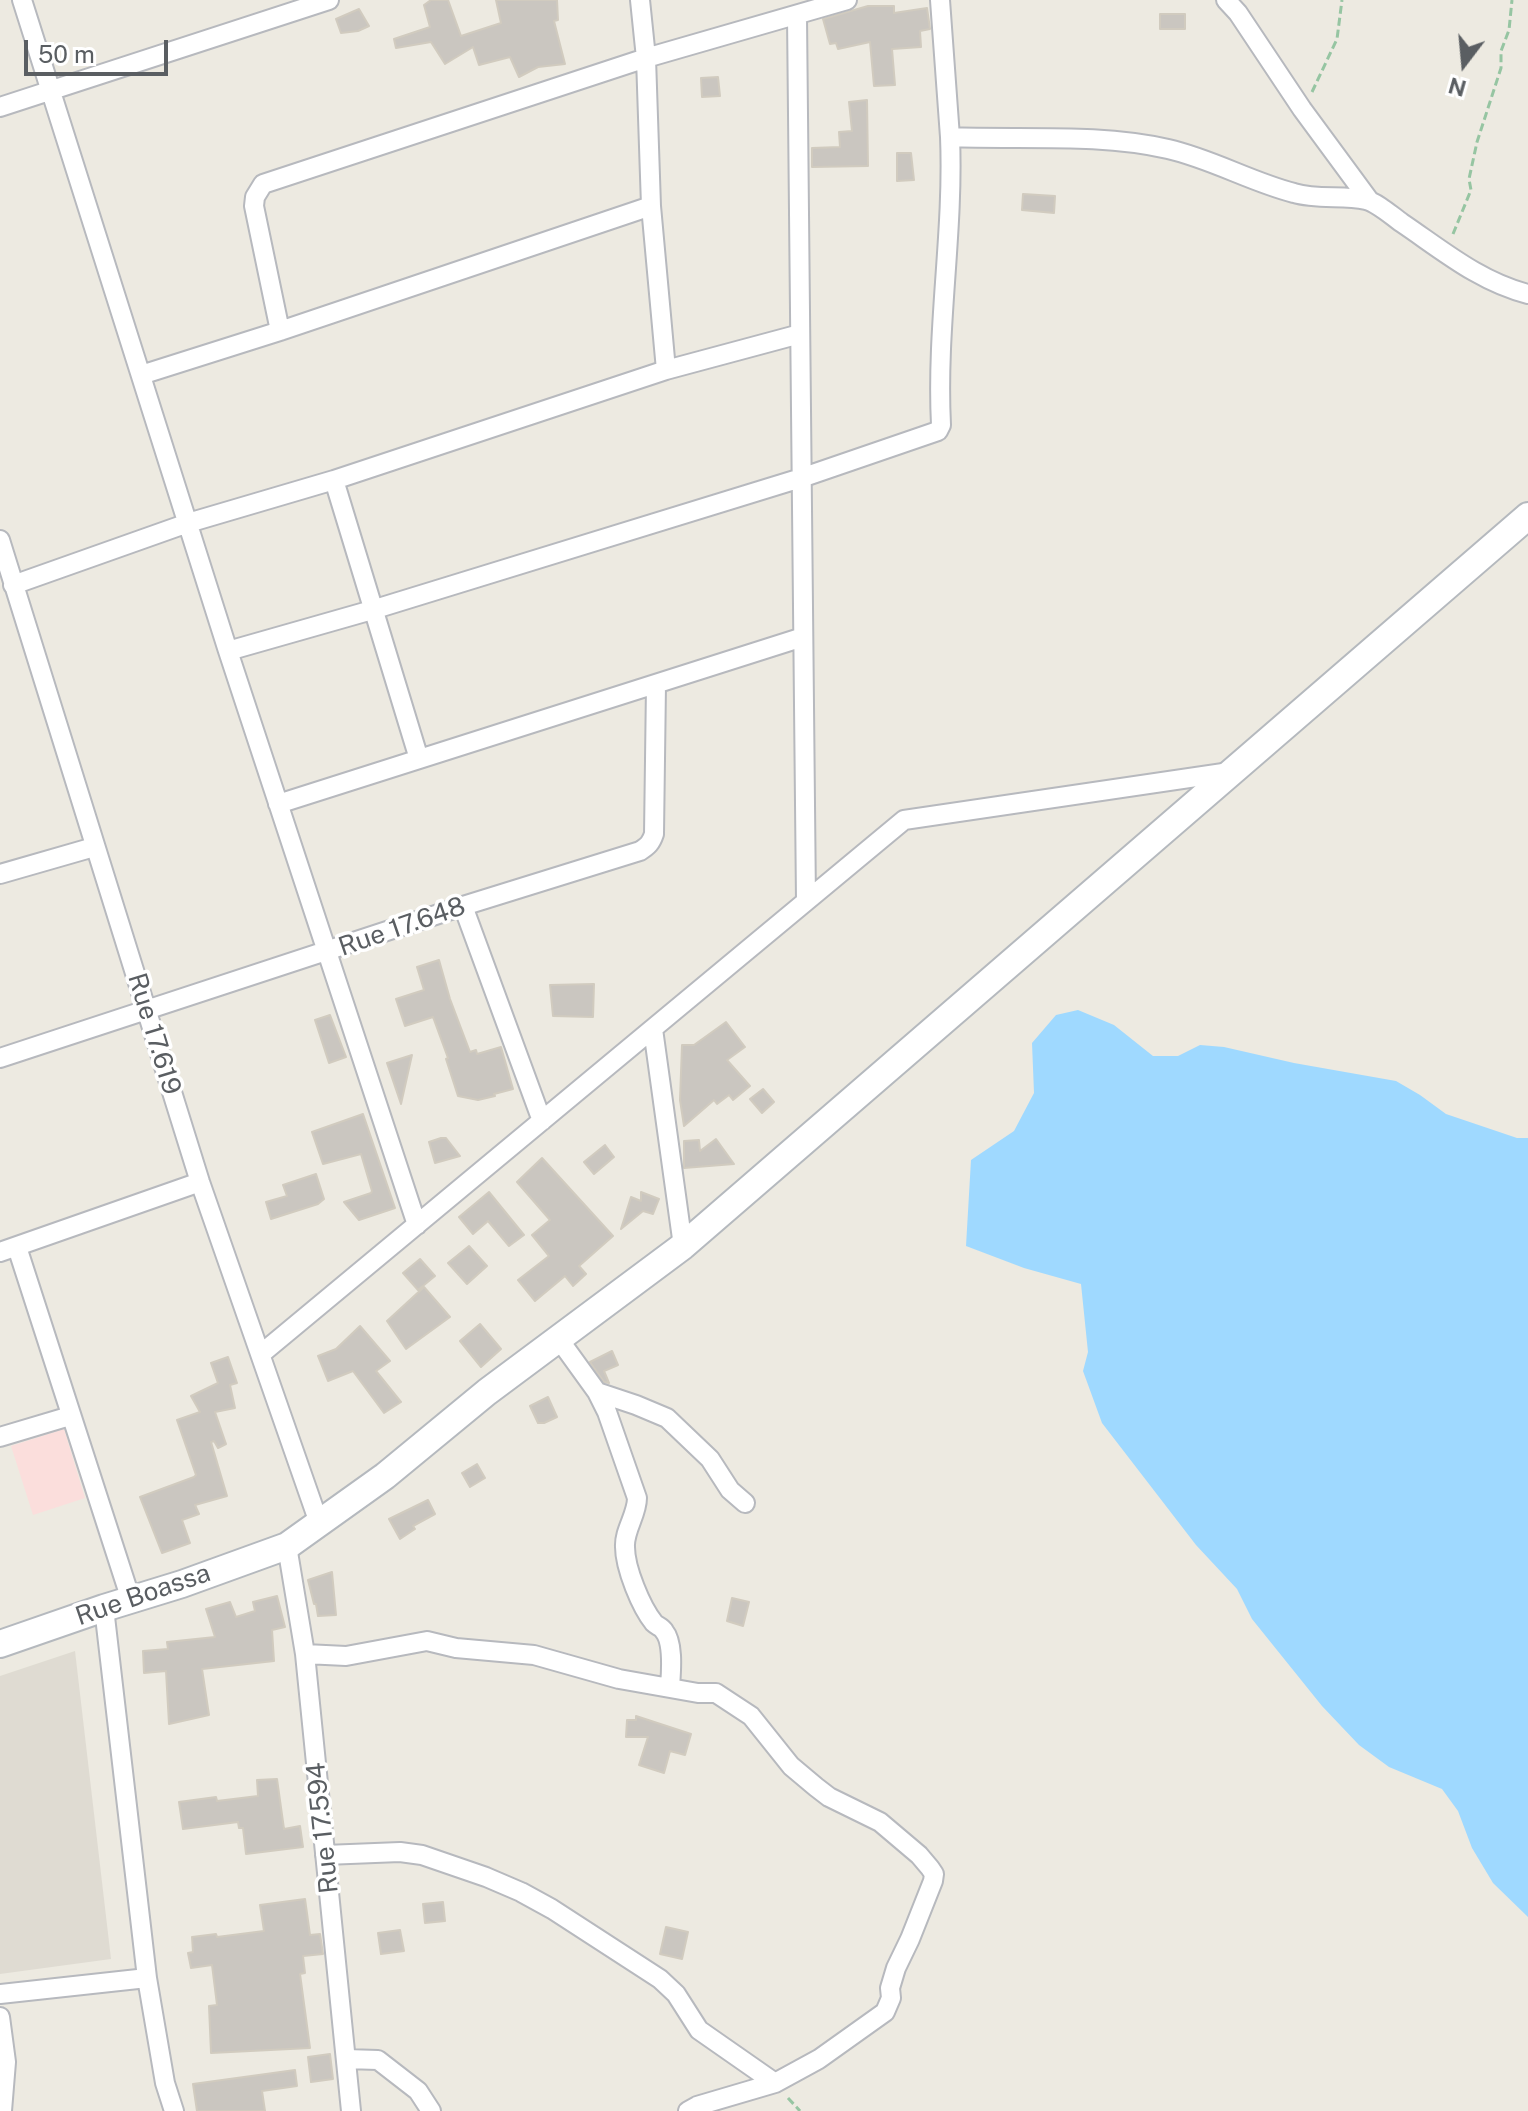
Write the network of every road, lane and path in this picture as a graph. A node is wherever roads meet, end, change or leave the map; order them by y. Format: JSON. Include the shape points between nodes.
{"nodes":[{"id":1,"x":22,"y":0,"type":"edge"},
{"id":2,"x":329,"y":0,"type":"edge"},
{"id":3,"x":640,"y":0,"type":"edge"},
{"id":4,"x":847,"y":0,"type":"edge"},
{"id":5,"x":940,"y":0,"type":"edge"},
{"id":6,"x":1226,"y":0,"type":"edge"},
{"id":7,"x":1342,"y":0,"type":"edge"},
{"id":8,"x":1512,"y":0,"type":"edge"},
{"id":9,"x":797,"y":16,"type":"junction"},
{"id":10,"x":646,"y":58,"type":"junction"},
{"id":11,"x":51,"y":89,"type":"junction"},
{"id":12,"x":0,"y":107,"type":"edge"},
{"id":13,"x":1302,"y":109,"type":"junction"},
{"id":14,"x":950,"y":137,"type":"junction"},
{"id":15,"x":1369,"y":200,"type":"junction"},
{"id":16,"x":651,"y":206,"type":"junction"},
{"id":17,"x":1445,"y":252,"type":"junction"},
{"id":18,"x":1528,"y":294,"type":"edge"},
{"id":19,"x":280,"y":331,"type":"junction"},
{"id":20,"x":800,"y":334,"type":"junction"},
{"id":21,"x":666,"y":370,"type":"junction"},
{"id":22,"x":141,"y":375,"type":"junction"},
{"id":23,"x":801,"y":478,"type":"junction"},
{"id":24,"x":334,"y":480,"type":"junction"},
{"id":25,"x":1528,"y":516,"type":"edge"},
{"id":26,"x":188,"y":523,"type":"junction"},
{"id":27,"x":0,"y":540,"type":"edge"},
{"id":28,"x":13,"y":585,"type":"junction"},
{"id":29,"x":372,"y":610,"type":"junction"},
{"id":30,"x":803,"y":637,"type":"junction"},
{"id":31,"x":228,"y":651,"type":"junction"},
{"id":32,"x":656,"y":685,"type":"junction"},
{"id":33,"x":419,"y":759,"type":"junction"},
{"id":34,"x":1230,"y":772,"type":"junction"},
{"id":35,"x":278,"y":804,"type":"junction"},
{"id":36,"x":94,"y":847,"type":"junction"},
{"id":37,"x":0,"y":874,"type":"edge"},
{"id":38,"x":806,"y":901,"type":"junction"},
{"id":39,"x":463,"y":906,"type":"junction"},
{"id":40,"x":327,"y":952,"type":"junction"},
{"id":41,"x":148,"y":1011,"type":"junction"},
{"id":42,"x":653,"y":1029,"type":"junction"},
{"id":43,"x":0,"y":1058,"type":"edge"},
{"id":44,"x":542,"y":1121,"type":"junction"},
{"id":45,"x":200,"y":1182,"type":"junction"},
{"id":46,"x":417,"y":1225,"type":"junction"},
{"id":47,"x":683,"y":1246,"type":"junction"},
{"id":48,"x":9,"y":1250,"type":"edge"},
{"id":49,"x":558,"y":1338,"type":"junction"},
{"id":50,"x":261,"y":1354,"type":"junction"},
{"id":51,"x":597,"y":1392,"type":"junction"},
{"id":52,"x":70,"y":1416,"type":"junction"},
{"id":53,"x":0,"y":1437,"type":"edge"},
{"id":54,"x":745,"y":1503,"type":"dead end"},
{"id":55,"x":319,"y":1523,"type":"junction"},
{"id":56,"x":287,"y":1546,"type":"junction"},
{"id":57,"x":131,"y":1600,"type":"junction"},
{"id":58,"x":104,"y":1608,"type":"junction"},
{"id":59,"x":0,"y":1644,"type":"edge"},
{"id":60,"x":305,"y":1654,"type":"junction"},
{"id":61,"x":670,"y":1687,"type":"junction"},
{"id":62,"x":325,"y":1855,"type":"junction"},
{"id":63,"x":147,"y":1978,"type":"junction"},
{"id":64,"x":0,"y":1994,"type":"edge"},
{"id":65,"x":0,"y":2017,"type":"edge"},
{"id":66,"x":346,"y":2059,"type":"junction"},
{"id":67,"x":165,"y":2083,"type":"junction"},
{"id":68,"x":775,"y":2083,"type":"junction"},
{"id":69,"x":2,"y":2111,"type":"edge"},
{"id":70,"x":160,"y":2111,"type":"edge"},
{"id":71,"x":174,"y":2111,"type":"edge"},
{"id":72,"x":351,"y":2111,"type":"edge"},
{"id":73,"x":431,"y":2111,"type":"edge"},
{"id":74,"x":688,"y":2111,"type":"edge"}],
"edges":[{"from":1,"to":11,"type":"street"},
{"from":2,"to":11,"type":"street"},
{"from":3,"to":10,"type":"street"},
{"from":4,"to":9,"type":"street"},
{"from":5,"to":14,"type":"street"},
{"from":6,"to":13,"type":"street"},
{"from":7,"to":13,"type":"path","via":[[1337,39]]},
{"from":8,"to":17,"type":"path","via":[[1501,68],[1469,179],[1471,190]]},
{"from":9,"to":10,"type":"street"},
{"from":9,"to":20,"type":"street"},
{"from":10,"to":16,"type":"street"},
{"from":10,"to":19,"type":"street","via":[[263,184],[254,206]]},
{"from":11,"to":12,"type":"street"},
{"from":11,"to":22,"type":"street"},
{"from":13,"to":15,"type":"street"},
{"from":14,"to":15,"type":"street","via":[[1093,139],[1167,149],[1298,195]]},
{"from":14,"to":23,"type":"street","via":[[941,427]]},
{"from":15,"to":17,"type":"street"},
{"from":16,"to":19,"type":"street"},
{"from":16,"to":21,"type":"street"},
{"from":17,"to":18,"type":"street","via":[[1482,277]]},
{"from":19,"to":22,"type":"street"},
{"from":20,"to":21,"type":"street"},
{"from":20,"to":23,"type":"street"},
{"from":21,"to":24,"type":"street"},
{"from":22,"to":26,"type":"street"},
{"from":23,"to":29,"type":"street"},
{"from":23,"to":30,"type":"street"},
{"from":24,"to":26,"type":"street"},
{"from":24,"to":29,"type":"street"},
{"from":25,"to":34,"type":"street","name":"Rue Boassa"},
{"from":26,"to":28,"type":"street"},
{"from":26,"to":31,"type":"street"},
{"from":27,"to":28,"type":"street","name":"Rue 17.619"},
{"from":28,"to":36,"type":"street","name":"Rue 17.619"},
{"from":29,"to":31,"type":"street"},
{"from":29,"to":33,"type":"street"},
{"from":30,"to":32,"type":"street"},
{"from":30,"to":38,"type":"street"},
{"from":31,"to":35,"type":"street"},
{"from":32,"to":33,"type":"street"},
{"from":32,"to":39,"type":"street","name":"Rue 17.648","via":[[652,842],[640,851]]},
{"from":33,"to":35,"type":"street"},
{"from":34,"to":38,"type":"street","via":[[907,819]]},
{"from":34,"to":47,"type":"street","name":"Rue Boassa"},
{"from":35,"to":40,"type":"street"},
{"from":36,"to":37,"type":"street"},
{"from":36,"to":41,"type":"street","name":"Rue 17.619"},
{"from":38,"to":42,"type":"street"},
{"from":39,"to":40,"type":"street","name":"Rue 17.648"},
{"from":39,"to":44,"type":"street"},
{"from":40,"to":41,"type":"street","name":"Rue 17.648"},
{"from":40,"to":46,"type":"street"},
{"from":41,"to":43,"type":"street","name":"Rue 17.648"},
{"from":41,"to":45,"type":"street","name":"Rue 17.619"},
{"from":42,"to":44,"type":"street"},
{"from":42,"to":47,"type":"street"},
{"from":44,"to":46,"type":"street"},
{"from":45,"to":48,"type":"street"},
{"from":45,"to":50,"type":"street","name":"Rue 17.619"},
{"from":46,"to":50,"type":"street"},
{"from":47,"to":49,"type":"street","name":"Rue Boassa"},
{"from":48,"to":52,"type":"street"},
{"from":49,"to":51,"type":"street"},
{"from":49,"to":55,"type":"street","name":"Rue Boassa"},
{"from":50,"to":55,"type":"street","name":"Rue 17.619"},
{"from":51,"to":54,"type":"street","via":[[667,1418]]},
{"from":51,"to":61,"type":"street","via":[[637,1498],[624,1545],[642,1604],[665,1631],[671,1651]]},
{"from":52,"to":53,"type":"street"},
{"from":52,"to":57,"type":"street"},
{"from":55,"to":56,"type":"street","name":"Rue Boassa"},
{"from":56,"to":57,"type":"street","name":"Rue Boassa"},
{"from":56,"to":60,"type":"street","name":"Rue 17.594"},
{"from":57,"to":58,"type":"street","name":"Rue Boassa"},
{"from":58,"to":59,"type":"street","name":"Rue Boassa"},
{"from":58,"to":63,"type":"street"},
{"from":60,"to":61,"type":"street","via":[[346,1656],[427,1641],[534,1655]]},
{"from":60,"to":62,"type":"street","name":"Rue 17.594"},
{"from":61,"to":68,"type":"street","via":[[716,1693],[751,1716],[791,1766],[829,1797],[880,1822],[934,1874],[892,1980],[885,2012]]},
{"from":62,"to":66,"type":"street","name":"Rue 17.594"},
{"from":62,"to":68,"type":"street","via":[[422,1855],[521,1892],[660,1979],[699,2030]]},
{"from":63,"to":64,"type":"street"},
{"from":63,"to":67,"type":"street"},
{"from":65,"to":69,"type":"street","via":[[6,2062]]},
{"from":66,"to":72,"type":"street","name":"Rue 17.594"},
{"from":66,"to":73,"type":"street","via":[[378,2060],[418,2091]]},
{"from":67,"to":70,"type":"street"},
{"from":67,"to":71,"type":"street"},
{"from":68,"to":74,"type":"street"}]}
